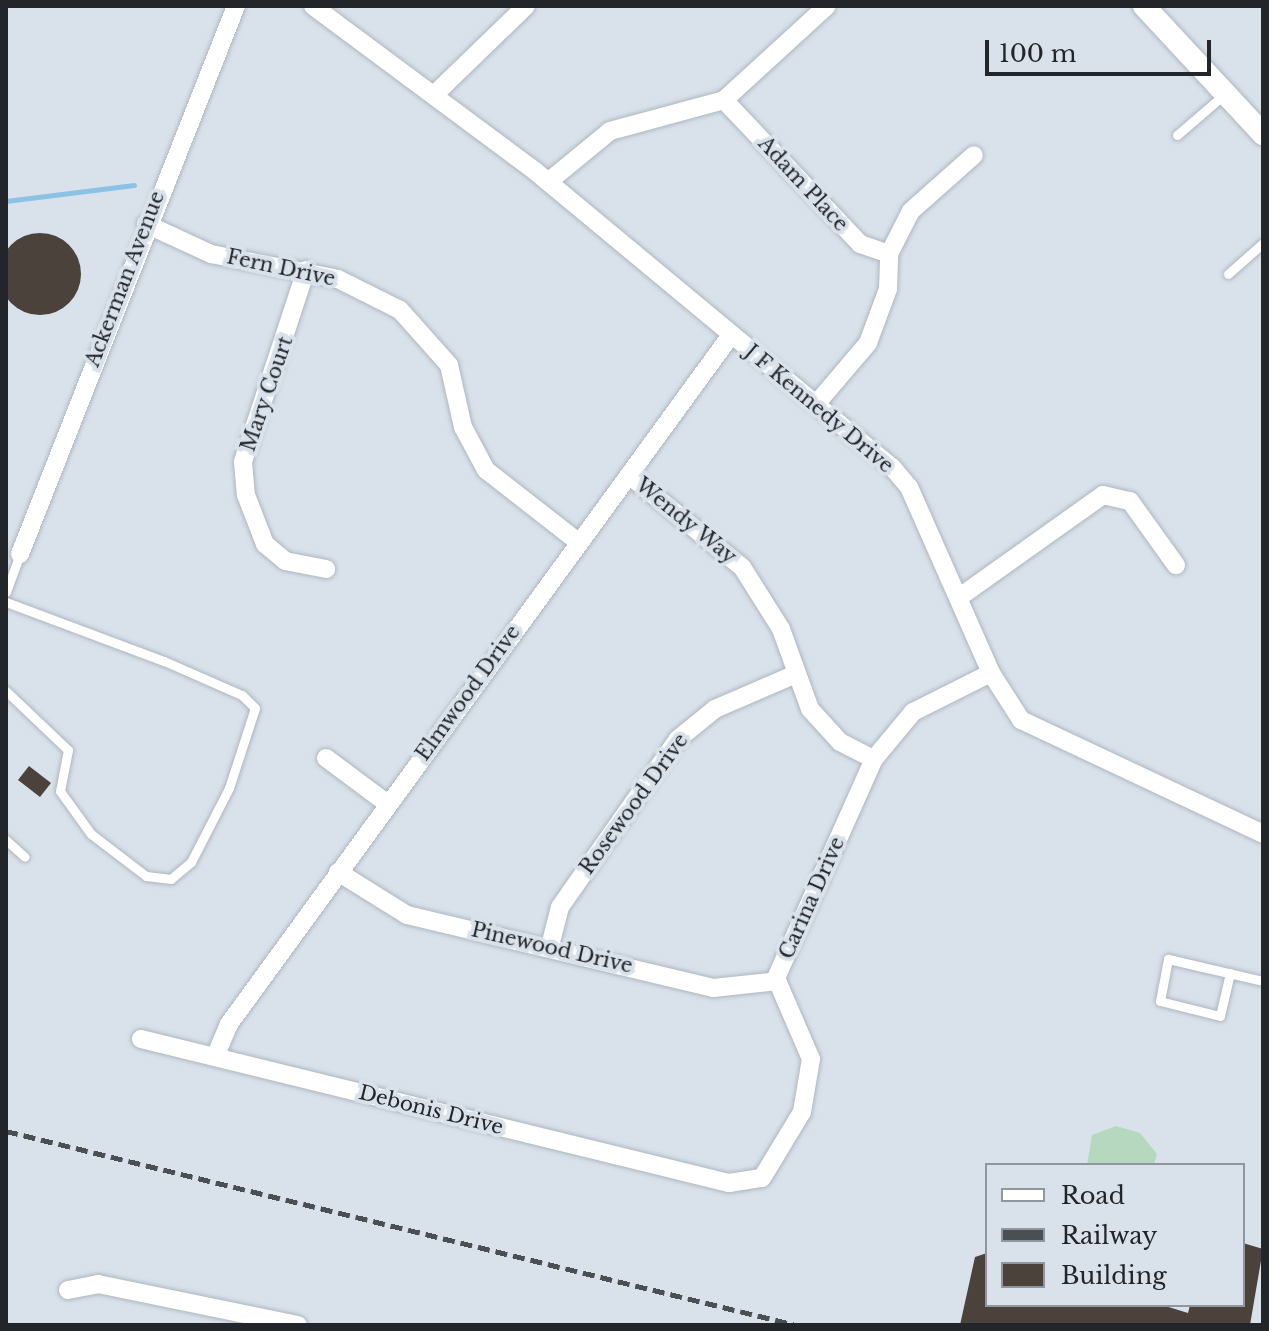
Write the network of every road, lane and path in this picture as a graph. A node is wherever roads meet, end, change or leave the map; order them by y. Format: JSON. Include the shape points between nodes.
{"nodes":[{"id":1,"x":236,"y":6,"type":"edge"},
{"id":2,"x":313,"y":6,"type":"edge"},
{"id":3,"x":526,"y":6,"type":"edge"},
{"id":4,"x":827,"y":6,"type":"edge"},
{"id":5,"x":1144,"y":6,"type":"edge"},
{"id":6,"x":1226,"y":93,"type":"junction"},
{"id":7,"x":434,"y":95,"type":"junction"},
{"id":8,"x":724,"y":100,"type":"junction"},
{"id":9,"x":1263,"y":134,"type":"edge"},
{"id":10,"x":1177,"y":135,"type":"dead end"},
{"id":11,"x":974,"y":155,"type":"dead end"},
{"id":12,"x":548,"y":182,"type":"junction"},
{"id":13,"x":146,"y":224,"type":"junction"},
{"id":14,"x":1263,"y":243,"type":"edge"},
{"id":15,"x":889,"y":254,"type":"junction"},
{"id":16,"x":306,"y":270,"type":"junction"},
{"id":17,"x":1228,"y":274,"type":"dead end"},
{"id":18,"x":731,"y":335,"type":"junction"},
{"id":19,"x":817,"y":403,"type":"junction"},
{"id":20,"x":629,"y":475,"type":"junction"},
{"id":21,"x":578,"y":542,"type":"junction"},
{"id":22,"x":20,"y":554,"type":"joint"},
{"id":23,"x":1176,"y":565,"type":"dead end"},
{"id":24,"x":326,"y":569,"type":"dead end"},
{"id":25,"x":6,"y":592,"type":"edge"},
{"id":26,"x":961,"y":596,"type":"junction"},
{"id":27,"x":6,"y":602,"type":"edge"},
{"id":28,"x":991,"y":673,"type":"junction"},
{"id":29,"x":796,"y":674,"type":"junction"},
{"id":30,"x":6,"y":691,"type":"edge"},
{"id":31,"x":326,"y":758,"type":"dead end"},
{"id":32,"x":874,"y":759,"type":"junction"},
{"id":33,"x":388,"y":804,"type":"junction"},
{"id":34,"x":1263,"y":834,"type":"edge"},
{"id":35,"x":6,"y":840,"type":"edge"},
{"id":36,"x":25,"y":857,"type":"dead end"},
{"id":37,"x":338,"y":872,"type":"junction"},
{"id":38,"x":550,"y":946,"type":"junction"},
{"id":39,"x":1230,"y":973,"type":"junction"},
{"id":40,"x":778,"y":981,"type":"junction"},
{"id":41,"x":1263,"y":981,"type":"edge"},
{"id":42,"x":141,"y":1039,"type":"dead end"},
{"id":43,"x":215,"y":1057,"type":"junction"},
{"id":44,"x":720,"y":1180,"type":"joint"},
{"id":45,"x":68,"y":1290,"type":"dead end"},
{"id":46,"x":286,"y":1324,"type":"edge"}],
"edges":[{"from":1,"to":13,"type":"street","name":"Ackerman Avenue"},
{"from":2,"to":7,"type":"street","name":"J F Kennedy Drive"},
{"from":3,"to":7,"type":"street"},
{"from":4,"to":8,"type":"street"},
{"from":5,"to":6,"type":"street"},
{"from":6,"to":9,"type":"street"},
{"from":6,"to":10,"type":"lane"},
{"from":7,"to":12,"type":"street","name":"J F Kennedy Drive"},
{"from":8,"to":12,"type":"street","via":[[610,131]]},
{"from":8,"to":15,"type":"street","name":"Adam Place","via":[[860,244]]},
{"from":11,"to":15,"type":"street","via":[[911,211]]},
{"from":12,"to":18,"type":"street","name":"J F Kennedy Drive"},
{"from":13,"to":16,"type":"street","name":"Fern Drive","via":[[211,254]]},
{"from":13,"to":22,"type":"street","name":"Ackerman Avenue"},
{"from":14,"to":17,"type":"lane"},
{"from":15,"to":19,"type":"street","via":[[888,289],[868,343]]},
{"from":16,"to":21,"type":"street","name":"Fern Drive","via":[[372,294],[423,331],[449,365],[463,427],[486,470]]},
{"from":16,"to":24,"type":"street","name":"Mary Court","via":[[243,462],[246,495],[265,544],[294,565]]},
{"from":18,"to":19,"type":"street","name":"J F Kennedy Drive"},
{"from":18,"to":20,"type":"street","name":"Elmwood Drive"},
{"from":19,"to":26,"type":"street","name":"J F Kennedy Drive","via":[[909,487]]},
{"from":20,"to":21,"type":"street","name":"Elmwood Drive"},
{"from":20,"to":29,"type":"street","name":"Wendy Way","via":[[742,567],[781,629]]},
{"from":21,"to":33,"type":"street","name":"Elmwood Drive"},
{"from":22,"to":25,"type":"lane"},
{"from":23,"to":26,"type":"street","via":[[1130,501],[1103,495]]},
{"from":26,"to":28,"type":"street","name":"J F Kennedy Drive"},
{"from":27,"to":30,"type":"lane","via":[[177,666],[255,708],[229,788],[191,862],[171,879],[146,876],[91,834],[60,791],[68,750]]},
{"from":28,"to":32,"type":"street","name":"Carina Drive","via":[[913,712]]},
{"from":28,"to":34,"type":"street","name":"J F Kennedy Drive","via":[[1021,720],[1047,739]]},
{"from":29,"to":32,"type":"street","name":"Wendy Way","via":[[823,727]]},
{"from":29,"to":38,"type":"street","name":"Rosewood Drive","via":[[715,709],[678,739],[560,907]]},
{"from":31,"to":33,"type":"street"},
{"from":32,"to":40,"type":"street","name":"Carina Drive"},
{"from":33,"to":37,"type":"street","name":"Elmwood Drive"},
{"from":35,"to":36,"type":"lane"},
{"from":37,"to":38,"type":"street","name":"Pinewood Drive","via":[[407,915]]},
{"from":37,"to":43,"type":"street","name":"Elmwood Drive","via":[[229,1024]]},
{"from":38,"to":40,"type":"street","name":"Pinewood Drive","via":[[713,988]]},
{"from":39,"to":39,"type":"lane","via":[[1168,959],[1160,1001],[1220,1016]]},
{"from":39,"to":41,"type":"lane"},
{"from":40,"to":44,"type":"street","name":"Carina Drive","via":[[811,1059],[802,1112],[774,1168],[748,1184]]},
{"from":42,"to":43,"type":"street","name":"Debonis Drive"},
{"from":43,"to":44,"type":"street","name":"Debonis Drive"},
{"from":45,"to":46,"type":"street","via":[[98,1284]]}]}
